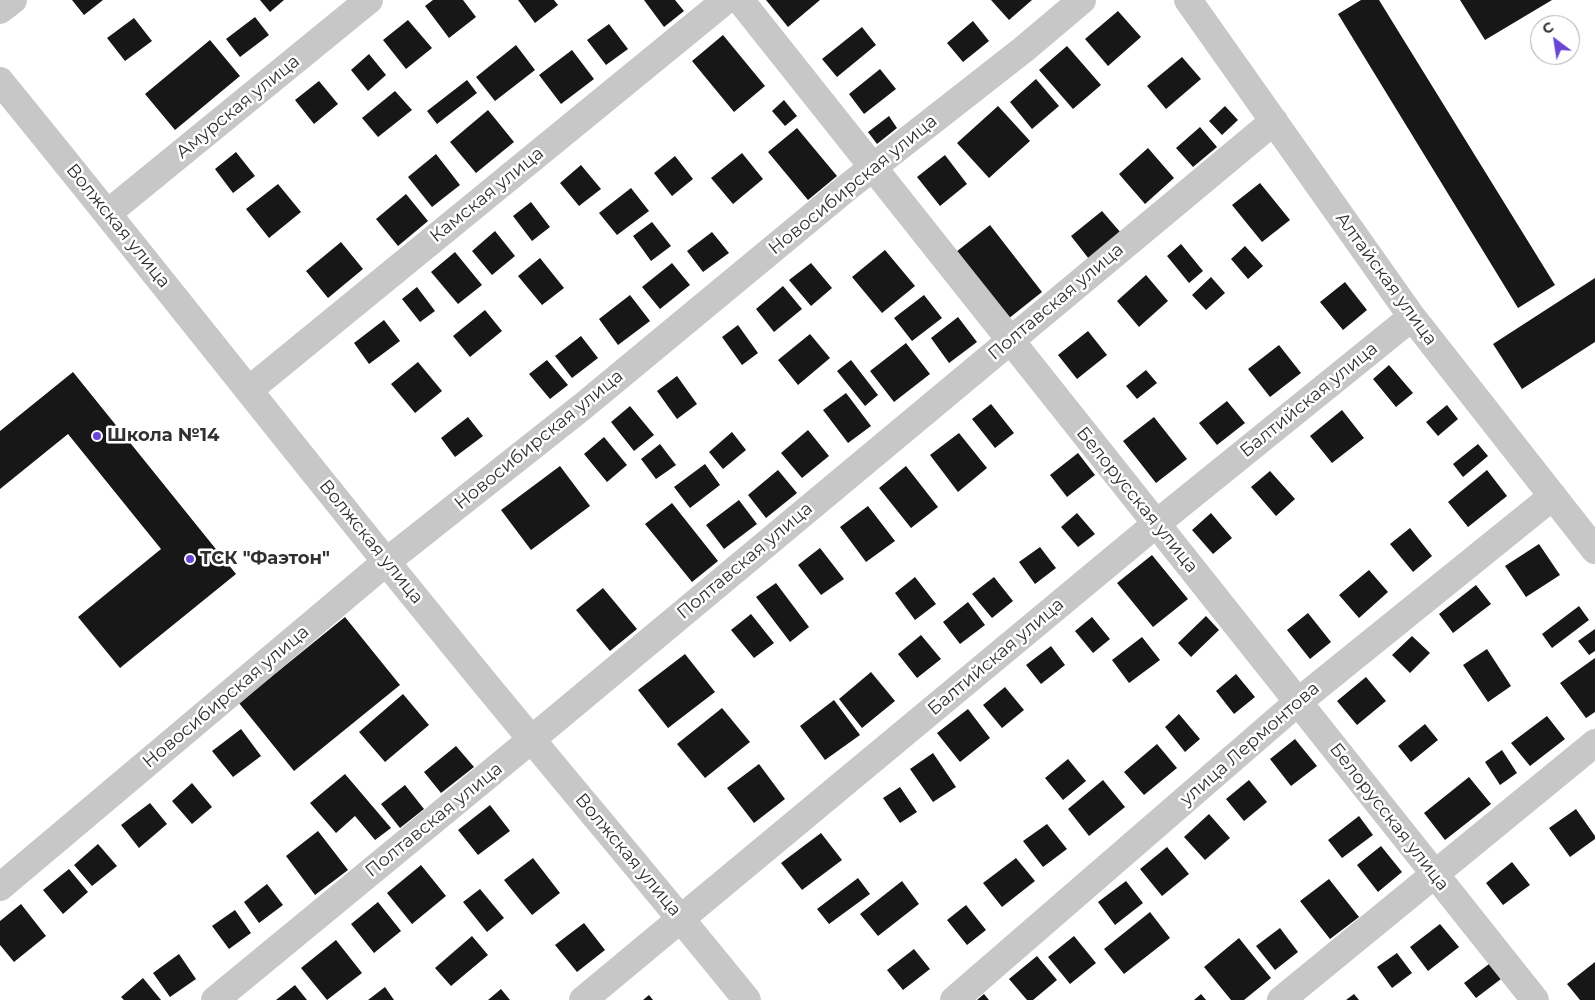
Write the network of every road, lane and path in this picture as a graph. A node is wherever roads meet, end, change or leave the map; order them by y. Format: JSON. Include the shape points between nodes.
{"nodes":[{"id":1,"x":13,"y":0,"type":"edge"},
{"id":2,"x":369,"y":0,"type":"edge"},
{"id":3,"x":726,"y":0,"type":"edge"},
{"id":4,"x":740,"y":0,"type":"edge"},
{"id":5,"x":1082,"y":0,"type":"edge"},
{"id":6,"x":1188,"y":0,"type":"edge"},
{"id":7,"x":0,"y":10,"type":"edge"},
{"id":8,"x":0,"y":81,"type":"edge"},
{"id":9,"x":1274,"y":121,"type":"junction"},
{"id":10,"x":873,"y":167,"type":"junction"},
{"id":11,"x":108,"y":213,"type":"junction"},
{"id":12,"x":1412,"y":317,"type":"junction"},
{"id":13,"x":1010,"y":340,"type":"junction"},
{"id":14,"x":249,"y":390,"type":"junction"},
{"id":15,"x":1553,"y":496,"type":"junction"},
{"id":16,"x":1156,"y":524,"type":"junction"},
{"id":17,"x":1595,"y":550,"type":"edge"},
{"id":18,"x":386,"y":562,"type":"junction"},
{"id":19,"x":1298,"y":702,"type":"junction"},
{"id":20,"x":532,"y":739,"type":"junction"},
{"id":21,"x":1595,"y":743,"type":"edge"},
{"id":22,"x":1434,"y":874,"type":"junction"},
{"id":23,"x":0,"y":887,"type":"edge"},
{"id":24,"x":681,"y":918,"type":"junction"},
{"id":25,"x":215,"y":1000,"type":"edge"},
{"id":26,"x":583,"y":1000,"type":"edge"},
{"id":27,"x":747,"y":1000,"type":"edge"},
{"id":28,"x":954,"y":1000,"type":"edge"},
{"id":29,"x":1280,"y":1000,"type":"edge"},
{"id":30,"x":1535,"y":1000,"type":"edge"}],
"edges":[{"from":1,"to":7,"type":"street"},
{"from":2,"to":11,"type":"street","name":"Амурская улица"},
{"from":3,"to":14,"type":"street","name":"Камская улица"},
{"from":4,"to":10,"type":"street","name":"Белорусская улица"},
{"from":5,"to":10,"type":"street","name":"Новосибирская улица"},
{"from":6,"to":9,"type":"street","name":"Алтайская улица"},
{"from":8,"to":11,"type":"street","name":"Волжская улица"},
{"from":9,"to":12,"type":"street","name":"Алтайская улица"},
{"from":9,"to":13,"type":"street","name":"Полтавская улица"},
{"from":10,"to":13,"type":"street","name":"Белорусская улица"},
{"from":10,"to":18,"type":"street","name":"Новосибирская улица","via":[[582,407]]},
{"from":11,"to":14,"type":"street","name":"Волжская улица"},
{"from":12,"to":15,"type":"street","name":"Алтайская улица"},
{"from":12,"to":16,"type":"street","name":"Балтийская улица"},
{"from":13,"to":16,"type":"street","name":"Белорусская улица"},
{"from":13,"to":20,"type":"street","name":"Полтавская улица"},
{"from":14,"to":18,"type":"street","name":"Волжская улица"},
{"from":15,"to":17,"type":"street","name":"Алтайская улица"},
{"from":15,"to":19,"type":"street","name":"улица Лермонтова"},
{"from":16,"to":19,"type":"street","name":"Белорусская улица"},
{"from":16,"to":24,"type":"street","name":"Балтийская улица"},
{"from":18,"to":20,"type":"street","name":"Волжская улица"},
{"from":18,"to":23,"type":"street","name":"Новосибирская улица"},
{"from":19,"to":22,"type":"street","name":"Белорусская улица"},
{"from":19,"to":28,"type":"street","name":"улица Лермонтова"},
{"from":20,"to":24,"type":"street","name":"Волжская улица"},
{"from":20,"to":25,"type":"street","name":"Полтавская улица"},
{"from":21,"to":22,"type":"street"},
{"from":22,"to":29,"type":"street"},
{"from":22,"to":30,"type":"street","name":"Белорусская улица"},
{"from":24,"to":26,"type":"street","name":"Балтийская улица"},
{"from":24,"to":27,"type":"street","name":"Волжская улица"}]}
